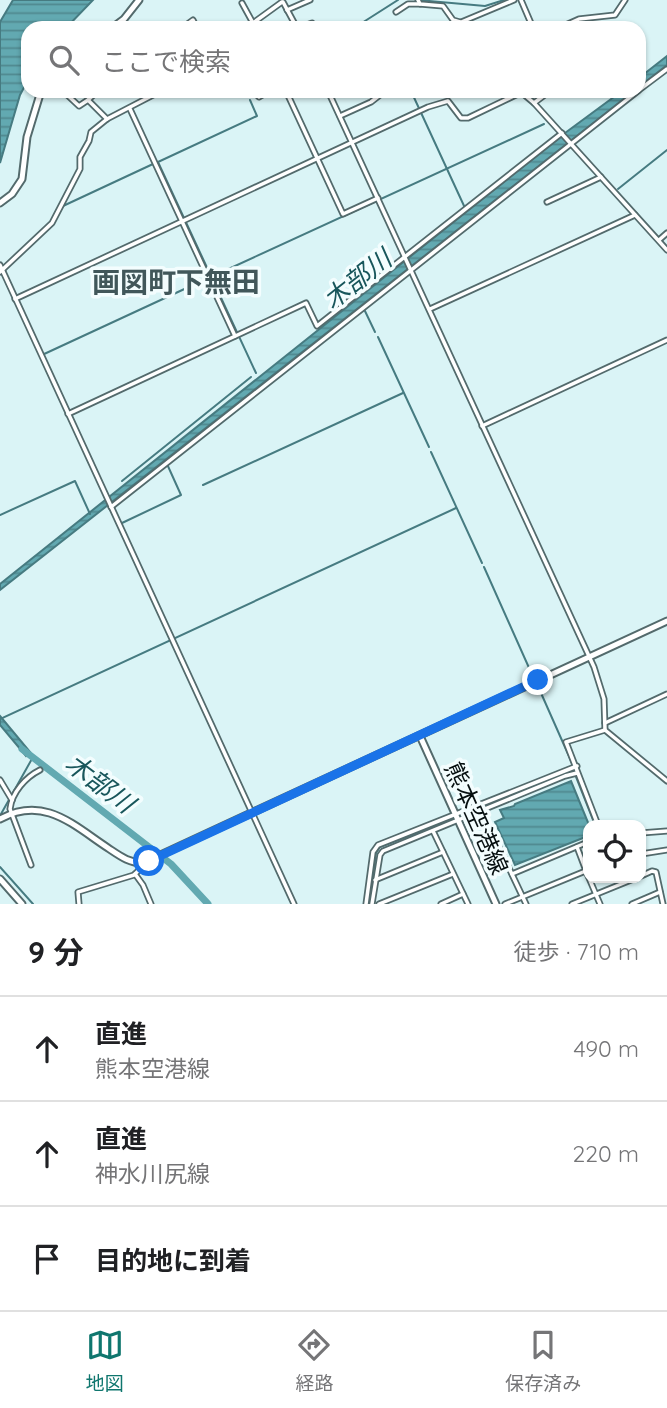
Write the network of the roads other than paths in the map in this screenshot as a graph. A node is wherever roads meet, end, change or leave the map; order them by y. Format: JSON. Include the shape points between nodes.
{"nodes":[{"id":1,"x":139,"y":0,"type":"edge"},
{"id":2,"x":310,"y":0,"type":"edge"},
{"id":3,"x":514,"y":0,"type":"edge"},
{"id":4,"x":520,"y":0,"type":"edge"},
{"id":5,"x":625,"y":0,"type":"edge"},
{"id":6,"x":282,"y":1,"type":"edge"},
{"id":7,"x":419,"y":1,"type":"edge"},
{"id":8,"x":505,"y":2,"type":"edge"},
{"id":9,"x":242,"y":3,"type":"dead end"},
{"id":10,"x":288,"y":10,"type":"junction"},
{"id":11,"x":396,"y":12,"type":"dead end"},
{"id":12,"x":121,"y":21,"type":"edge"},
{"id":13,"x":252,"y":21,"type":"edge"},
{"id":14,"x":256,"y":21,"type":"edge"},
{"id":15,"x":294,"y":21,"type":"edge"},
{"id":16,"x":456,"y":21,"type":"edge"},
{"id":17,"x":462,"y":21,"type":"edge"},
{"id":18,"x":530,"y":21,"type":"edge"},
{"id":19,"x":575,"y":21,"type":"edge"},
{"id":20,"x":667,"y":69,"type":"edge"},
{"id":21,"x":646,"y":86,"type":"edge"},
{"id":22,"x":39,"y":98,"type":"edge"},
{"id":23,"x":70,"y":98,"type":"edge"},
{"id":24,"x":149,"y":98,"type":"edge"},
{"id":25,"x":289,"y":98,"type":"edge"},
{"id":26,"x":331,"y":98,"type":"edge"},
{"id":27,"x":376,"y":98,"type":"edge"},
{"id":28,"x":509,"y":98,"type":"edge"},
{"id":29,"x":528,"y":98,"type":"edge"},
{"id":30,"x":541,"y":98,"type":"edge"},
{"id":31,"x":630,"y":98,"type":"edge"},
{"id":32,"x":88,"y":100,"type":"joint"},
{"id":33,"x":534,"y":103,"type":"junction"},
{"id":34,"x":130,"y":109,"type":"junction"},
{"id":35,"x":340,"y":116,"type":"junction"},
{"id":36,"x":107,"y":119,"type":"junction"},
{"id":37,"x":562,"y":133,"type":"junction"},
{"id":38,"x":352,"y":142,"type":"junction"},
{"id":39,"x":572,"y":143,"type":"junction"},
{"id":40,"x":317,"y":158,"type":"junction"},
{"id":41,"x":601,"y":177,"type":"junction"},
{"id":42,"x":378,"y":198,"type":"junction"},
{"id":43,"x":547,"y":202,"type":"dead end"},
{"id":44,"x":0,"y":203,"type":"edge"},
{"id":45,"x":635,"y":215,"type":"junction"},
{"id":46,"x":182,"y":220,"type":"junction"},
{"id":47,"x":667,"y":233,"type":"edge"},
{"id":48,"x":659,"y":240,"type":"junction"},
{"id":49,"x":667,"y":250,"type":"edge"},
{"id":50,"x":406,"y":257,"type":"junction"},
{"id":51,"x":1,"y":269,"type":"edge"},
{"id":52,"x":411,"y":269,"type":"junction"},
{"id":53,"x":14,"y":299,"type":"junction"},
{"id":54,"x":430,"y":309,"type":"junction"},
{"id":55,"x":235,"y":336,"type":"junction"},
{"id":56,"x":667,"y":340,"type":"edge"},
{"id":57,"x":68,"y":414,"type":"junction"},
{"id":58,"x":482,"y":426,"type":"junction"},
{"id":59,"x":110,"y":506,"type":"junction"},
{"id":60,"x":667,"y":621,"type":"edge"},
{"id":61,"x":589,"y":657,"type":"junction"},
{"id":62,"x":667,"y":694,"type":"edge"},
{"id":63,"x":605,"y":723,"type":"junction"},
{"id":64,"x":605,"y":730,"type":"junction"},
{"id":65,"x":419,"y":736,"type":"junction"},
{"id":66,"x":577,"y":766,"type":"junction"},
{"id":67,"x":40,"y":770,"type":"dead end"},
{"id":68,"x":577,"y":773,"type":"junction"},
{"id":69,"x":0,"y":780,"type":"edge"},
{"id":70,"x":667,"y":781,"type":"edge"},
{"id":71,"x":11,"y":797,"type":"junction"},
{"id":72,"x":482,"y":811,"type":"junction"},
{"id":73,"x":11,"y":813,"type":"junction"},
{"id":74,"x":253,"y":813,"type":"junction"},
{"id":75,"x":0,"y":818,"type":"edge"},
{"id":76,"x":457,"y":818,"type":"junction"},
{"id":77,"x":596,"y":820,"type":"edge"},
{"id":78,"x":433,"y":831,"type":"junction"},
{"id":79,"x":667,"y":831,"type":"edge"},
{"id":80,"x":646,"y":833,"type":"edge"},
{"id":81,"x":583,"y":844,"type":"edge"},
{"id":82,"x":577,"y":847,"type":"junction"},
{"id":83,"x":667,"y":850,"type":"edge"},
{"id":84,"x":443,"y":852,"type":"junction"},
{"id":85,"x":646,"y":853,"type":"edge"},
{"id":86,"x":583,"y":861,"type":"edge"},
{"id":87,"x":143,"y":863,"type":"junction"},
{"id":88,"x":31,"y":865,"type":"dead end"},
{"id":89,"x":583,"y":872,"type":"edge"},
{"id":90,"x":135,"y":874,"type":"junction"},
{"id":91,"x":453,"y":874,"type":"junction"},
{"id":92,"x":512,"y":874,"type":"junction"},
{"id":93,"x":646,"y":874,"type":"edge"},
{"id":94,"x":0,"y":879,"type":"edge"},
{"id":95,"x":375,"y":880,"type":"junction"},
{"id":96,"x":591,"y":883,"type":"edge"},
{"id":97,"x":623,"y":883,"type":"edge"},
{"id":98,"x":660,"y":892,"type":"junction"},
{"id":99,"x":463,"y":894,"type":"junction"},
{"id":100,"x":596,"y":894,"type":"junction"},
{"id":101,"x":522,"y":897,"type":"junction"},
{"id":102,"x":22,"y":904,"type":"edge"},
{"id":103,"x":79,"y":904,"type":"edge"},
{"id":104,"x":151,"y":904,"type":"edge"},
{"id":105,"x":294,"y":904,"type":"edge"},
{"id":106,"x":366,"y":904,"type":"edge"},
{"id":107,"x":372,"y":904,"type":"edge"},
{"id":108,"x":379,"y":904,"type":"edge"},
{"id":109,"x":441,"y":904,"type":"edge"},
{"id":110,"x":468,"y":904,"type":"edge"},
{"id":111,"x":496,"y":904,"type":"edge"},
{"id":112,"x":505,"y":904,"type":"edge"},
{"id":113,"x":526,"y":904,"type":"edge"},
{"id":114,"x":572,"y":904,"type":"edge"},
{"id":115,"x":600,"y":904,"type":"edge"},
{"id":116,"x":632,"y":904,"type":"edge"},
{"id":117,"x":663,"y":904,"type":"edge"}],
"edges":[{"from":1,"to":12,"type":"main road"},
{"from":2,"to":10,"type":"street"},
{"from":3,"to":8,"type":"street"},
{"from":4,"to":18,"type":"street"},
{"from":5,"to":19,"type":"street","via":[[615,15]]},
{"from":6,"to":10,"type":"street"},
{"from":6,"to":14,"type":"street"},
{"from":7,"to":11,"type":"street"},
{"from":7,"to":16,"type":"street","via":[[443,6]]},
{"from":8,"to":17,"type":"street"},
{"from":9,"to":13,"type":"street"},
{"from":10,"to":15,"type":"street"},
{"from":20,"to":21,"type":"street"},
{"from":22,"to":44,"type":"main road","via":[[27,137],[22,179]]},
{"from":23,"to":32,"type":"street","via":[[79,106]]},
{"from":24,"to":34,"type":"street"},
{"from":25,"to":40,"type":"street"},
{"from":26,"to":35,"type":"street"},
{"from":27,"to":35,"type":"street"},
{"from":28,"to":38,"type":"street","via":[[468,118],[461,118],[448,101]]},
{"from":29,"to":33,"type":"street"},
{"from":30,"to":33,"type":"street"},
{"from":31,"to":39,"type":"street"},
{"from":32,"to":36,"type":"street"},
{"from":33,"to":37,"type":"street"},
{"from":34,"to":36,"type":"street"},
{"from":34,"to":46,"type":"street"},
{"from":35,"to":38,"type":"street"},
{"from":36,"to":51,"type":"street","via":[[91,132],[80,169],[52,223]]},
{"from":37,"to":39,"type":"street"},
{"from":37,"to":50,"type":"street"},
{"from":38,"to":40,"type":"street"},
{"from":38,"to":42,"type":"street"},
{"from":39,"to":41,"type":"street"},
{"from":39,"to":52,"type":"street"},
{"from":40,"to":42,"type":"street","via":[[343,214]]},
{"from":40,"to":46,"type":"street"},
{"from":41,"to":43,"type":"street"},
{"from":41,"to":45,"type":"street"},
{"from":42,"to":50,"type":"street"},
{"from":45,"to":48,"type":"street"},
{"from":45,"to":54,"type":"street"},
{"from":46,"to":53,"type":"street"},
{"from":46,"to":55,"type":"street"},
{"from":47,"to":48,"type":"street"},
{"from":48,"to":49,"type":"street"},
{"from":50,"to":52,"type":"street"},
{"from":50,"to":55,"type":"street","via":[[317,326],[306,303]]},
{"from":51,"to":53,"type":"street"},
{"from":52,"to":54,"type":"street"},
{"from":52,"to":59,"type":"street"},
{"from":53,"to":57,"type":"street"},
{"from":54,"to":58,"type":"street"},
{"from":55,"to":57,"type":"street"},
{"from":56,"to":58,"type":"street"},
{"from":57,"to":59,"type":"street"},
{"from":58,"to":61,"type":"street"},
{"from":59,"to":74,"type":"street"},
{"from":60,"to":61,"type":"main road"},
{"from":61,"to":63,"type":"street","via":[[604,699]]},
{"from":61,"to":65,"type":"main road"},
{"from":62,"to":63,"type":"street"},
{"from":63,"to":64,"type":"street"},
{"from":64,"to":66,"type":"street","via":[[566,741]]},
{"from":64,"to":70,"type":"street"},
{"from":65,"to":74,"type":"main road"},
{"from":65,"to":76,"type":"main road","name":"熊本空港線"},
{"from":66,"to":68,"type":"street"},
{"from":66,"to":76,"type":"street"},
{"from":67,"to":71,"type":"street","via":[[27,777]]},
{"from":68,"to":72,"type":"street"},
{"from":68,"to":77,"type":"street"},
{"from":69,"to":71,"type":"street"},
{"from":71,"to":73,"type":"street"},
{"from":72,"to":76,"type":"street"},
{"from":72,"to":92,"type":"street"},
{"from":73,"to":75,"type":"main road"},
{"from":73,"to":87,"type":"main road","via":[[52,813],[121,857]]},
{"from":73,"to":88,"type":"street"},
{"from":74,"to":87,"type":"main road"},
{"from":74,"to":105,"type":"street"},
{"from":76,"to":78,"type":"street"},
{"from":76,"to":106,"type":"street","via":[[378,845],[373,852]]},
{"from":76,"to":111,"type":"main road","name":"熊本空港線"},
{"from":78,"to":84,"type":"street"},
{"from":78,"to":95,"type":"street","via":[[383,850]]},
{"from":79,"to":80,"type":"street"},
{"from":81,"to":82,"type":"street"},
{"from":82,"to":86,"type":"street"},
{"from":82,"to":92,"type":"street"},
{"from":83,"to":85,"type":"street"},
{"from":84,"to":91,"type":"street"},
{"from":84,"to":95,"type":"street"},
{"from":87,"to":90,"type":"street"},
{"from":89,"to":101,"type":"street"},
{"from":90,"to":103,"type":"street","via":[[78,892]]},
{"from":90,"to":104,"type":"street"},
{"from":91,"to":99,"type":"street"},
{"from":91,"to":108,"type":"street"},
{"from":92,"to":101,"type":"street"},
{"from":93,"to":98,"type":"street","via":[[655,871]]},
{"from":94,"to":102,"type":"main road"},
{"from":95,"to":107,"type":"street"},
{"from":96,"to":100,"type":"street"},
{"from":97,"to":100,"type":"street"},
{"from":98,"to":116,"type":"street"},
{"from":98,"to":117,"type":"street"},
{"from":99,"to":109,"type":"street"},
{"from":99,"to":110,"type":"street"},
{"from":100,"to":114,"type":"street"},
{"from":100,"to":115,"type":"street"},
{"from":101,"to":112,"type":"street"},
{"from":101,"to":113,"type":"street"}]}
